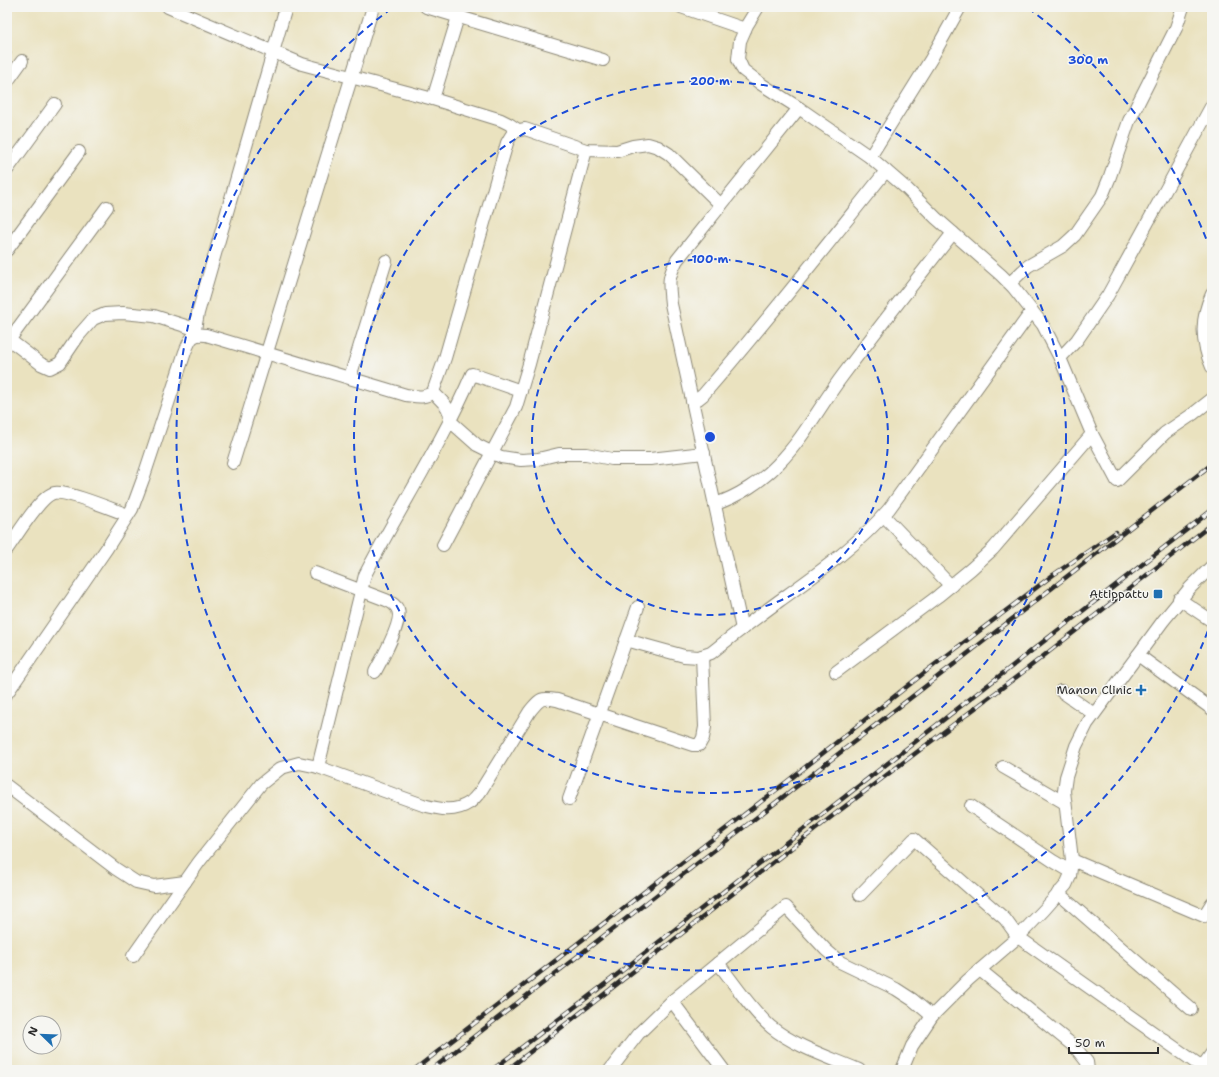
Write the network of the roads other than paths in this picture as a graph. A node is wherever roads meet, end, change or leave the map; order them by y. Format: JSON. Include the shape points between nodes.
{"nodes":[{"id":1,"x":168,"y":7,"type":"edge"},
{"id":2,"x":286,"y":7,"type":"edge"},
{"id":3,"x":373,"y":7,"type":"edge"},
{"id":4,"x":426,"y":7,"type":"edge"},
{"id":5,"x":681,"y":7,"type":"edge"},
{"id":6,"x":758,"y":7,"type":"edge"},
{"id":7,"x":960,"y":7,"type":"edge"},
{"id":8,"x":1183,"y":7,"type":"edge"},
{"id":9,"x":459,"y":12,"type":"edge"},
{"id":10,"x":745,"y":30,"type":"junction"},
{"id":11,"x":273,"y":52,"type":"junction"},
{"id":12,"x":603,"y":60,"type":"dead end"},
{"id":13,"x":22,"y":61,"type":"dead end"},
{"id":14,"x":352,"y":77,"type":"junction"},
{"id":15,"x":7,"y":82,"type":"edge"},
{"id":16,"x":433,"y":99,"type":"junction"},
{"id":17,"x":55,"y":104,"type":"dead end"},
{"id":18,"x":1212,"y":105,"type":"edge"},
{"id":19,"x":799,"y":108,"type":"junction"},
{"id":20,"x":518,"y":130,"type":"junction"},
{"id":21,"x":586,"y":150,"type":"junction"},
{"id":22,"x":79,"y":152,"type":"dead end"},
{"id":23,"x":870,"y":157,"type":"junction"},
{"id":24,"x":7,"y":170,"type":"edge"},
{"id":25,"x":886,"y":171,"type":"junction"},
{"id":26,"x":721,"y":205,"type":"junction"},
{"id":27,"x":107,"y":207,"type":"dead end"},
{"id":28,"x":953,"y":233,"type":"junction"},
{"id":29,"x":7,"y":250,"type":"edge"},
{"id":30,"x":386,"y":261,"type":"dead end"},
{"id":31,"x":1010,"y":283,"type":"junction"},
{"id":32,"x":1212,"y":294,"type":"edge"},
{"id":33,"x":1032,"y":311,"type":"junction"},
{"id":34,"x":195,"y":332,"type":"junction"},
{"id":35,"x":8,"y":341,"type":"edge"},
{"id":36,"x":268,"y":353,"type":"junction"},
{"id":37,"x":1060,"y":358,"type":"junction"},
{"id":38,"x":1212,"y":367,"type":"edge"},
{"id":39,"x":350,"y":377,"type":"junction"},
{"id":40,"x":521,"y":391,"type":"junction"},
{"id":41,"x":433,"y":392,"type":"junction"},
{"id":42,"x":1212,"y":399,"type":"edge"},
{"id":43,"x":692,"y":401,"type":"junction"},
{"id":44,"x":450,"y":421,"type":"junction"},
{"id":45,"x":1092,"y":434,"type":"junction"},
{"id":46,"x":492,"y":452,"type":"junction"},
{"id":47,"x":704,"y":453,"type":"junction"},
{"id":48,"x":233,"y":463,"type":"dead end"},
{"id":49,"x":715,"y":504,"type":"junction"},
{"id":50,"x":128,"y":515,"type":"junction"},
{"id":51,"x":884,"y":516,"type":"junction"},
{"id":52,"x":443,"y":545,"type":"dead end"},
{"id":53,"x":7,"y":549,"type":"edge"},
{"id":54,"x":1212,"y":566,"type":"edge"},
{"id":55,"x":315,"y":573,"type":"dead end"},
{"id":56,"x":951,"y":586,"type":"junction"},
{"id":57,"x":361,"y":591,"type":"junction"},
{"id":58,"x":1180,"y":599,"type":"junction"},
{"id":59,"x":638,"y":607,"type":"dead end"},
{"id":60,"x":1212,"y":621,"type":"edge"},
{"id":61,"x":742,"y":629,"type":"junction"},
{"id":62,"x":626,"y":640,"type":"junction"},
{"id":63,"x":1138,"y":655,"type":"junction"},
{"id":64,"x":702,"y":656,"type":"junction"},
{"id":65,"x":375,"y":672,"type":"dead end"},
{"id":66,"x":836,"y":672,"type":"dead end"},
{"id":67,"x":1061,"y":691,"type":"dead end"},
{"id":68,"x":7,"y":693,"type":"edge"},
{"id":69,"x":1212,"y":709,"type":"edge"},
{"id":70,"x":600,"y":714,"type":"junction"},
{"id":71,"x":1094,"y":714,"type":"junction"},
{"id":72,"x":318,"y":767,"type":"junction"},
{"id":73,"x":1002,"y":767,"type":"dead end"},
{"id":74,"x":7,"y":786,"type":"edge"},
{"id":75,"x":569,"y":799,"type":"dead end"},
{"id":76,"x":1065,"y":803,"type":"junction"},
{"id":77,"x":971,"y":806,"type":"dead end"},
{"id":78,"x":1071,"y":866,"type":"junction"},
{"id":79,"x":185,"y":882,"type":"junction"},
{"id":80,"x":1058,"y":894,"type":"junction"},
{"id":81,"x":860,"y":895,"type":"dead end"},
{"id":82,"x":1212,"y":903,"type":"edge"},
{"id":83,"x":1018,"y":937,"type":"junction"},
{"id":84,"x":133,"y":956,"type":"dead end"},
{"id":85,"x":718,"y":963,"type":"junction"},
{"id":86,"x":980,"y":970,"type":"junction"},
{"id":87,"x":672,"y":1001,"type":"junction"},
{"id":88,"x":1191,"y":1009,"type":"dead end"},
{"id":89,"x":932,"y":1016,"type":"junction"},
{"id":90,"x":1212,"y":1053,"type":"edge"},
{"id":91,"x":723,"y":1069,"type":"dead end"},
{"id":92,"x":1201,"y":1069,"type":"edge"},
{"id":93,"x":610,"y":1070,"type":"edge"},
{"id":94,"x":859,"y":1070,"type":"edge"},
{"id":95,"x":902,"y":1070,"type":"edge"},
{"id":96,"x":1088,"y":1070,"type":"edge"}],
"edges":[{"from":1,"to":11,"type":"street"},
{"from":2,"to":11,"type":"street"},
{"from":3,"to":14,"type":"street"},
{"from":4,"to":9,"type":"street"},
{"from":5,"to":10,"type":"street"},
{"from":6,"to":10,"type":"street"},
{"from":7,"to":23,"type":"street"},
{"from":8,"to":31,"type":"street","via":[[1176,28],[1129,121],[1102,196],[1075,234],[1063,246],[1028,266]]},
{"from":9,"to":12,"type":"street"},
{"from":9,"to":16,"type":"street"},
{"from":10,"to":19,"type":"street","via":[[740,41],[738,59],[743,70]]},
{"from":11,"to":14,"type":"street","via":[[302,64]]},
{"from":11,"to":34,"type":"street","via":[[198,313]]},
{"from":13,"to":15,"type":"street"},
{"from":14,"to":16,"type":"street"},
{"from":14,"to":36,"type":"street"},
{"from":16,"to":20,"type":"street","via":[[501,120]]},
{"from":17,"to":24,"type":"street"},
{"from":18,"to":37,"type":"street","via":[[1108,295],[1077,340]]},
{"from":19,"to":23,"type":"street"},
{"from":19,"to":26,"type":"street"},
{"from":20,"to":21,"type":"street","via":[[525,129]]},
{"from":20,"to":41,"type":"street","via":[[507,143],[458,316]]},
{"from":21,"to":26,"type":"street","via":[[617,151],[648,144],[658,147],[669,154]]},
{"from":21,"to":40,"type":"street"},
{"from":22,"to":29,"type":"street"},
{"from":23,"to":25,"type":"street"},
{"from":25,"to":28,"type":"street"},
{"from":25,"to":43,"type":"street","via":[[731,362],[703,395]]},
{"from":26,"to":43,"type":"street","via":[[677,260],[669,281],[671,304]]},
{"from":27,"to":35,"type":"street"},
{"from":28,"to":31,"type":"street"},
{"from":28,"to":49,"type":"street","via":[[843,375],[781,461],[743,491],[729,500]]},
{"from":30,"to":39,"type":"street"},
{"from":31,"to":33,"type":"street"},
{"from":32,"to":38,"type":"street","via":[[1203,323],[1203,338]]},
{"from":33,"to":37,"type":"street","via":[[1043,325]]},
{"from":33,"to":51,"type":"street"},
{"from":34,"to":35,"type":"street","via":[[154,316],[105,314],[93,319],[60,363],[50,368]]},
{"from":34,"to":36,"type":"street"},
{"from":34,"to":50,"type":"street","via":[[185,352],[143,479]]},
{"from":36,"to":39,"type":"street"},
{"from":36,"to":48,"type":"street"},
{"from":37,"to":45,"type":"street"},
{"from":39,"to":41,"type":"street","via":[[406,395],[420,397]]},
{"from":40,"to":44,"type":"street","via":[[472,374]]},
{"from":40,"to":46,"type":"street","via":[[516,407]]},
{"from":41,"to":44,"type":"street","via":[[445,405],[450,414]]},
{"from":42,"to":45,"type":"street","via":[[1165,433],[1117,481]]},
{"from":43,"to":47,"type":"street"},
{"from":44,"to":46,"type":"street","via":[[477,445]]},
{"from":44,"to":57,"type":"street","via":[[377,552],[365,575]]},
{"from":45,"to":56,"type":"street","via":[[992,549]]},
{"from":46,"to":47,"type":"street","via":[[501,457],[521,460],[559,454],[650,459]]},
{"from":46,"to":52,"type":"street"},
{"from":47,"to":49,"type":"street"},
{"from":49,"to":61,"type":"street"},
{"from":50,"to":53,"type":"street","via":[[65,493],[54,493],[44,499],[31,514]]},
{"from":50,"to":68,"type":"street"},
{"from":51,"to":56,"type":"street"},
{"from":51,"to":61,"type":"street","via":[[830,564]]},
{"from":54,"to":58,"type":"street"},
{"from":55,"to":57,"type":"street"},
{"from":56,"to":66,"type":"street"},
{"from":57,"to":65,"type":"street","via":[[394,604],[399,610],[396,628]]},
{"from":57,"to":72,"type":"street"},
{"from":58,"to":60,"type":"street"},
{"from":58,"to":63,"type":"street"},
{"from":59,"to":62,"type":"street"},
{"from":61,"to":64,"type":"street","via":[[711,653]]},
{"from":62,"to":64,"type":"street","via":[[684,656]]},
{"from":62,"to":70,"type":"street"},
{"from":63,"to":69,"type":"street"},
{"from":63,"to":71,"type":"street"},
{"from":64,"to":70,"type":"street","via":[[705,727],[699,745],[676,740]]},
{"from":67,"to":71,"type":"street"},
{"from":70,"to":72,"type":"street","via":[[557,700],[546,698],[538,701],[480,792],[470,803],[455,809],[441,810],[423,805]]},
{"from":70,"to":75,"type":"street"},
{"from":71,"to":76,"type":"street","via":[[1070,762],[1064,792]]},
{"from":72,"to":79,"type":"street","via":[[299,763],[281,768],[261,784]]},
{"from":73,"to":76,"type":"street"},
{"from":74,"to":79,"type":"street","via":[[136,882],[154,886]]},
{"from":76,"to":78,"type":"street"},
{"from":77,"to":78,"type":"street","via":[[1053,861]]},
{"from":78,"to":80,"type":"street","via":[[1066,885]]},
{"from":78,"to":82,"type":"street","via":[[1204,916]]},
{"from":79,"to":84,"type":"street"},
{"from":80,"to":83,"type":"street"},
{"from":80,"to":88,"type":"street"},
{"from":81,"to":83,"type":"street","via":[[914,839],[1005,919]]},
{"from":83,"to":86,"type":"street"},
{"from":83,"to":92,"type":"street"},
{"from":85,"to":87,"type":"street"},
{"from":85,"to":89,"type":"street","via":[[786,907],[840,962],[896,989]]},
{"from":85,"to":94,"type":"street","via":[[758,1014],[771,1026],[800,1045]]},
{"from":86,"to":89,"type":"street"},
{"from":86,"to":96,"type":"street","via":[[1075,1047],[1087,1062]]},
{"from":87,"to":91,"type":"street"},
{"from":87,"to":93,"type":"street","via":[[638,1034]]},
{"from":89,"to":95,"type":"street","via":[[912,1046]]},
{"from":90,"to":92,"type":"street"}]}
